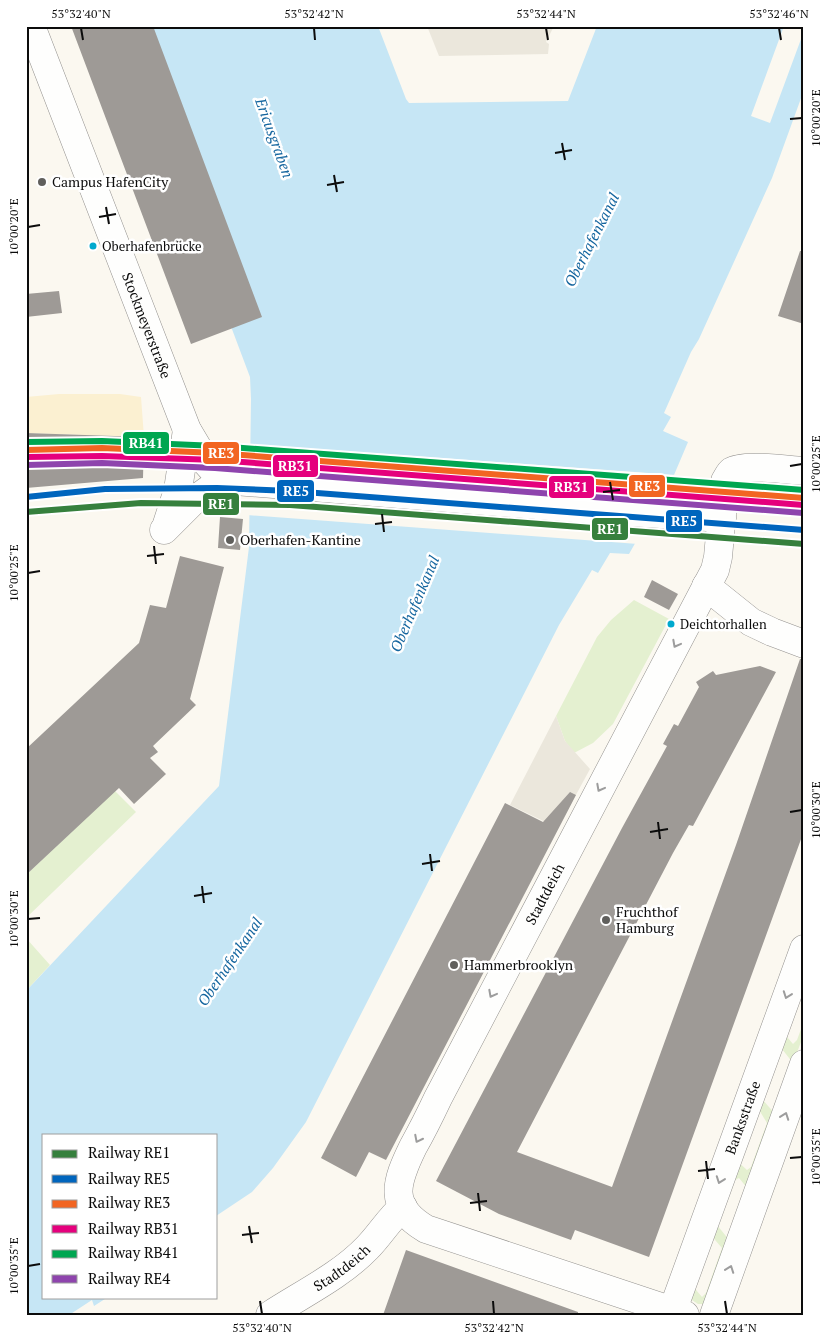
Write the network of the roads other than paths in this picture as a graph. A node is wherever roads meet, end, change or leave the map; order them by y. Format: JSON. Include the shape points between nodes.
{"nodes":[{"id":1,"x":32,"y":26,"type":"edge"},
{"id":2,"x":187,"y":430,"type":"junction"},
{"id":3,"x":804,"y":471,"type":"edge"},
{"id":4,"x":222,"y":480,"type":"junction"},
{"id":5,"x":722,"y":518,"type":"junction"},
{"id":6,"x":706,"y":586,"type":"junction"},
{"id":7,"x":804,"y":644,"type":"edge"},
{"id":8,"x":804,"y":949,"type":"edge"},
{"id":9,"x":804,"y":1064,"type":"edge"},
{"id":10,"x":403,"y":1207,"type":"junction"},
{"id":11,"x":676,"y":1314,"type":"edge"},
{"id":12,"x":270,"y":1315,"type":"edge"},
{"id":13,"x":714,"y":1315,"type":"edge"}],
"edges":[{"from":1,"to":2,"type":"street","name":"Stockmeyerstraße"},
{"from":2,"to":4,"type":"street","name":"Stockmeyerstraße","via":[[206,462]]},
{"from":2,"to":4,"type":"street","name":"Stockmeyerstraße","via":[[178,490],[164,530],[193,501]]},
{"from":3,"to":5,"type":"street","name":"Stadtdeich","via":[[740,468],[731,472],[725,481]]},
{"from":4,"to":5,"type":"street"},
{"from":5,"to":6,"type":"street","name":"Stadtdeich","via":[[715,570]]},
{"from":6,"to":7,"type":"street","via":[[751,622]]},
{"from":6,"to":10,"type":"street","name":"Stadtdeich","one_way":true,"via":[[406,1162],[398,1184]]},
{"from":8,"to":11,"type":"street","name":"Banksstraße","one_way":true},
{"from":13,"to":9,"type":"street","one_way":true},
{"from":10,"to":11,"type":"street","via":[[411,1220],[426,1229]]},
{"from":10,"to":12,"type":"street","name":"Stadtdeich","via":[[367,1248],[346,1266]]}]}
